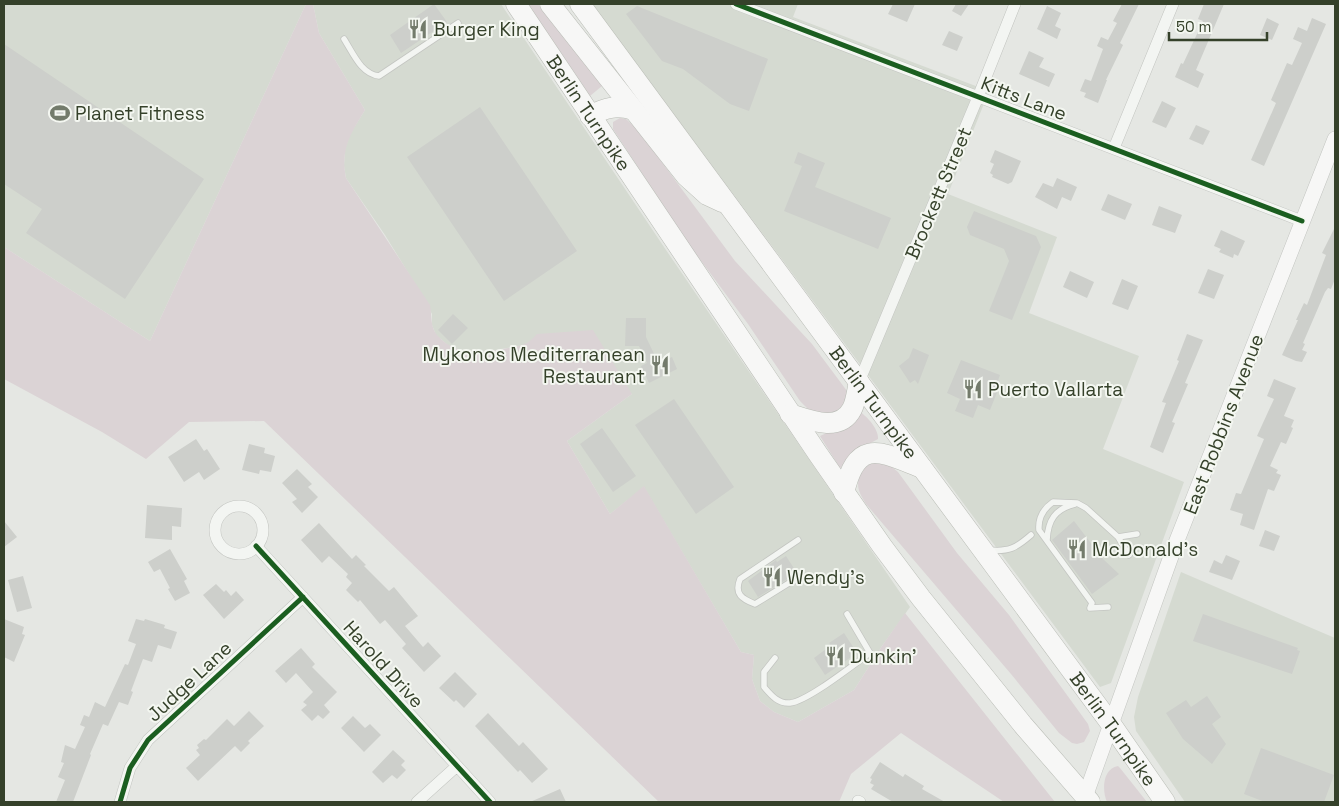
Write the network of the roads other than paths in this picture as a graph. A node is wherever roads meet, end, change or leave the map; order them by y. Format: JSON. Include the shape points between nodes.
{"nodes":[{"id":1,"x":516,"y":4,"type":"edge"},
{"id":2,"x":550,"y":4,"type":"edge"},
{"id":3,"x":580,"y":4,"type":"edge"},
{"id":4,"x":736,"y":4,"type":"edge"},
{"id":5,"x":1015,"y":4,"type":"edge"},
{"id":6,"x":1173,"y":4,"type":"edge"},
{"id":7,"x":458,"y":24,"type":"dead end"},
{"id":8,"x":344,"y":39,"type":"dead end"},
{"id":9,"x":978,"y":97,"type":"junction"},
{"id":10,"x":634,"y":110,"type":"junction"},
{"id":11,"x":590,"y":116,"type":"junction"},
{"id":12,"x":1335,"y":139,"type":"edge"},
{"id":13,"x":1114,"y":148,"type":"junction"},
{"id":14,"x":730,"y":206,"type":"junction"},
{"id":15,"x":1302,"y":221,"type":"junction"},
{"id":16,"x":859,"y":382,"type":"junction"},
{"id":17,"x":790,"y":414,"type":"junction"},
{"id":18,"x":922,"y":468,"type":"junction"},
{"id":19,"x":844,"y":493,"type":"junction"},
{"id":20,"x":1077,"y":503,"type":"junction"},
{"id":21,"x":1137,"y":534,"type":"dead end"},
{"id":22,"x":1032,"y":535,"type":"dead end"},
{"id":23,"x":1118,"y":536,"type":"junction"},
{"id":24,"x":798,"y":540,"type":"dead end"},
{"id":25,"x":1047,"y":541,"type":"junction"},
{"id":26,"x":256,"y":546,"type":"junction"},
{"id":27,"x":982,"y":550,"type":"junction"},
{"id":28,"x":1129,"y":556,"type":"dead end"},
{"id":29,"x":802,"y":578,"type":"dead end"},
{"id":30,"x":303,"y":597,"type":"junction"},
{"id":31,"x":1108,"y":607,"type":"dead end"},
{"id":32,"x":847,"y":614,"type":"dead end"},
{"id":33,"x":775,"y":658,"type":"dead end"},
{"id":34,"x":1111,"y":724,"type":"junction"},
{"id":35,"x":457,"y":766,"type":"junction"},
{"id":36,"x":1087,"y":800,"type":"edge"},
{"id":37,"x":120,"y":802,"type":"edge"},
{"id":38,"x":417,"y":802,"type":"edge"},
{"id":39,"x":490,"y":802,"type":"edge"},
{"id":40,"x":1165,"y":802,"type":"edge"}],
"edges":[{"from":1,"to":11,"type":"highway","name":"Berlin Turnpike"},
{"from":2,"to":10,"type":"highway"},
{"from":3,"to":14,"type":"highway","name":"Berlin Turnpike"},
{"from":4,"to":9,"type":"street","name":"Kitts Lane"},
{"from":5,"to":9,"type":"street","name":"Brockett Street"},
{"from":6,"to":13,"type":"street"},
{"from":7,"to":8,"type":"lane","via":[[380,76],[366,71]]},
{"from":9,"to":13,"type":"street","name":"Kitts Lane"},
{"from":9,"to":16,"type":"street","name":"Brockett Street"},
{"from":10,"to":11,"type":"highway","via":[[613,107]]},
{"from":10,"to":14,"type":"highway","via":[[686,176],[706,195]]},
{"from":11,"to":17,"type":"highway","name":"Berlin Turnpike"},
{"from":12,"to":15,"type":"main road","name":"East Robbins Avenue"},
{"from":13,"to":15,"type":"street","name":"Kitts Lane"},
{"from":14,"to":16,"type":"highway","name":"Berlin Turnpike"},
{"from":15,"to":34,"type":"main road","name":"East Robbins Avenue","via":[[1177,540]]},
{"from":16,"to":17,"type":"highway","via":[[853,409],[836,423],[814,422]]},
{"from":16,"to":18,"type":"highway","name":"Berlin Turnpike"},
{"from":17,"to":19,"type":"highway","name":"Berlin Turnpike"},
{"from":18,"to":19,"type":"highway","via":[[875,452],[864,455],[848,475]]},
{"from":18,"to":27,"type":"highway","name":"Berlin Turnpike"},
{"from":19,"to":36,"type":"highway","name":"Berlin Turnpike","via":[[951,635]]},
{"from":20,"to":23,"type":"lane"},
{"from":20,"to":25,"type":"lane","via":[[1065,507],[1053,518],[1048,526]]},
{"from":20,"to":25,"type":"lane","via":[[1053,502],[1042,512],[1039,530]]},
{"from":21,"to":23,"type":"lane"},
{"from":22,"to":27,"type":"lane","via":[[1005,551]]},
{"from":23,"to":28,"type":"lane"},
{"from":24,"to":29,"type":"lane","via":[[740,579],[738,592],[741,598],[755,604]]},
{"from":25,"to":31,"type":"lane","via":[[1092,603],[1090,608]]},
{"from":26,"to":26,"type":"street","via":[[262,538],[263,529],[255,512],[237,506],[221,514],[216,523],[216,533],[225,549],[244,553]]},
{"from":26,"to":30,"type":"street","name":"Harold Drive"},
{"from":27,"to":34,"type":"highway","name":"Berlin Turnpike"},
{"from":30,"to":35,"type":"street","name":"Harold Drive"},
{"from":30,"to":37,"type":"street","name":"Judge Lane","via":[[148,740],[130,768]]},
{"from":32,"to":33,"type":"lane","via":[[870,653],[807,696],[789,703],[775,700],[764,687],[764,672]]},
{"from":34,"to":36,"type":"main road","name":"East Robbins Avenue"},
{"from":34,"to":40,"type":"highway","name":"Berlin Turnpike"},
{"from":35,"to":38,"type":"street"},
{"from":35,"to":39,"type":"street","name":"Harold Drive"}]}
